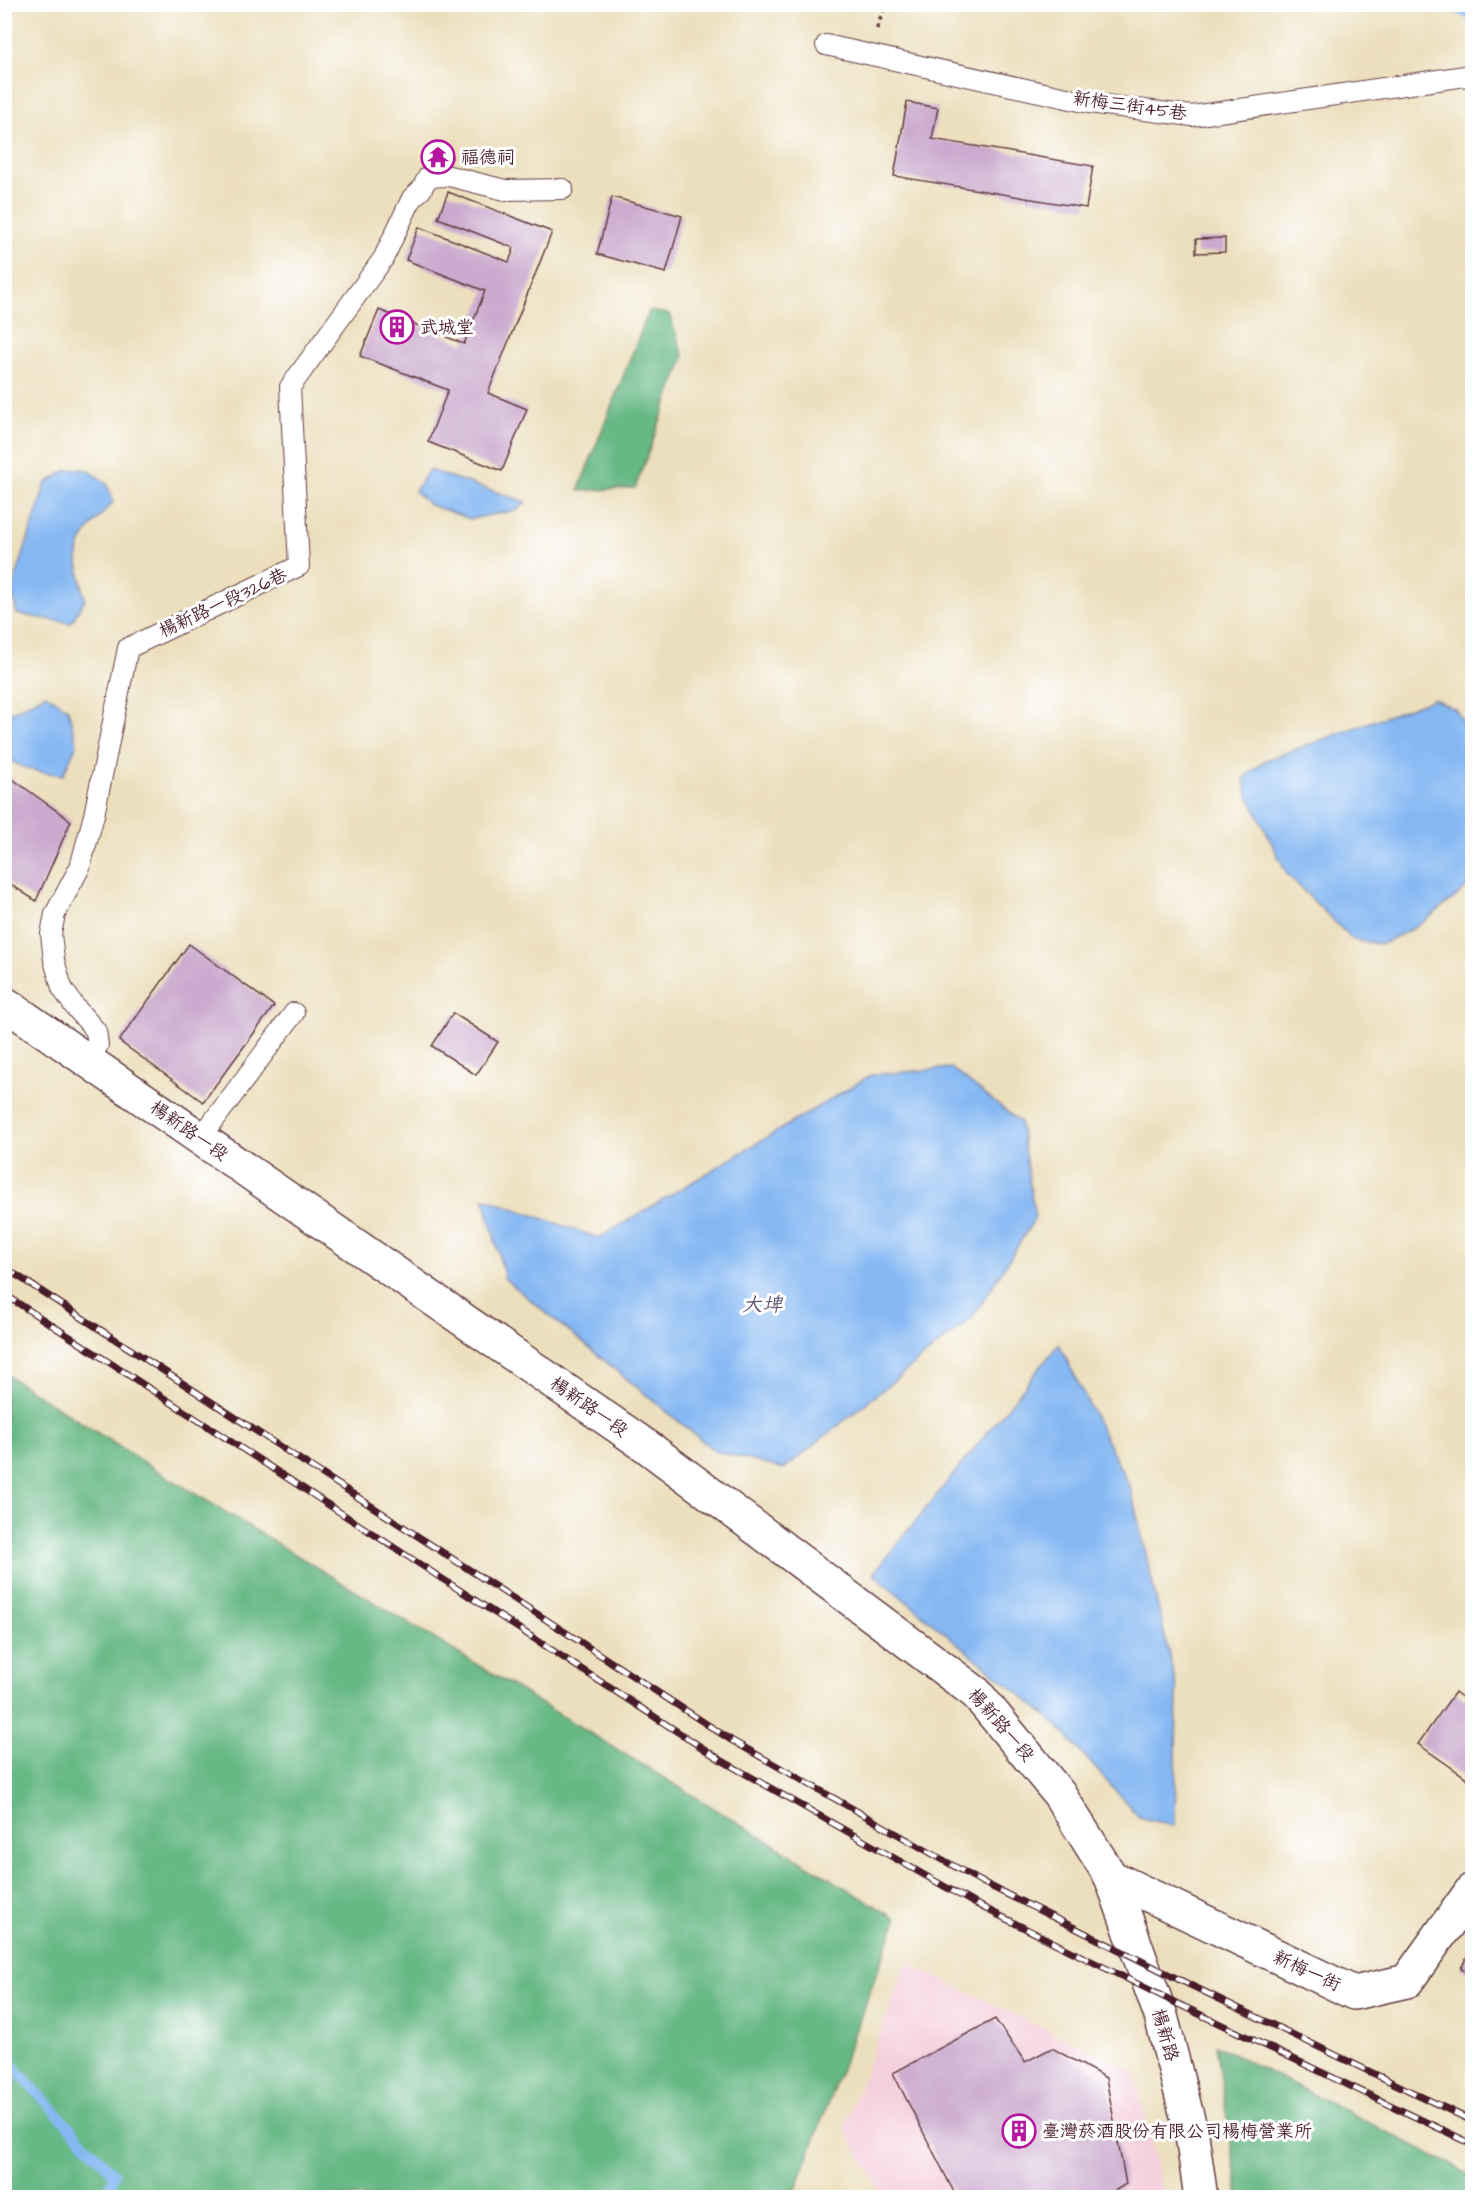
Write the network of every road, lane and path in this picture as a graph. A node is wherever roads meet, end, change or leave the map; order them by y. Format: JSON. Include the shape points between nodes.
{"nodes":[{"id":1,"x":826,"y":45,"type":"dead end"},
{"id":2,"x":1473,"y":75,"type":"edge"},
{"id":3,"x":563,"y":189,"type":"dead end"},
{"id":4,"x":4,"y":1003,"type":"edge"},
{"id":5,"x":294,"y":1013,"type":"dead end"},
{"id":6,"x":88,"y":1060,"type":"junction"},
{"id":7,"x":201,"y":1139,"type":"junction"},
{"id":8,"x":1111,"y":1877,"type":"junction"},
{"id":9,"x":1473,"y":1890,"type":"edge"},
{"id":10,"x":1201,"y":2198,"type":"edge"}],
"edges":[{"from":1,"to":2,"type":"lane","name":"新梅三街45巷","via":[[1089,103],[1192,116]]},
{"from":3,"to":6,"type":"lane","name":"楊新路一段326巷","via":[[506,190],[448,176],[428,177],[412,198],[383,259],[290,387],[299,566],[128,648],[80,867],[55,914],[51,934],[62,988],[96,1031],[98,1045]]},
{"from":4,"to":6,"type":"main road","name":"楊新路一段"},
{"from":5,"to":7,"type":"lane"},
{"from":6,"to":7,"type":"main road","name":"楊新路一段"},
{"from":7,"to":8,"type":"main road","name":"楊新路一段","via":[[649,1448],[976,1693],[1059,1794]]},
{"from":8,"to":9,"type":"main road","name":"新梅一街","via":[[1354,1993],[1407,1981]]},
{"from":8,"to":10,"type":"main road","name":"楊新路","via":[[1161,2016],[1192,2135]]}]}
